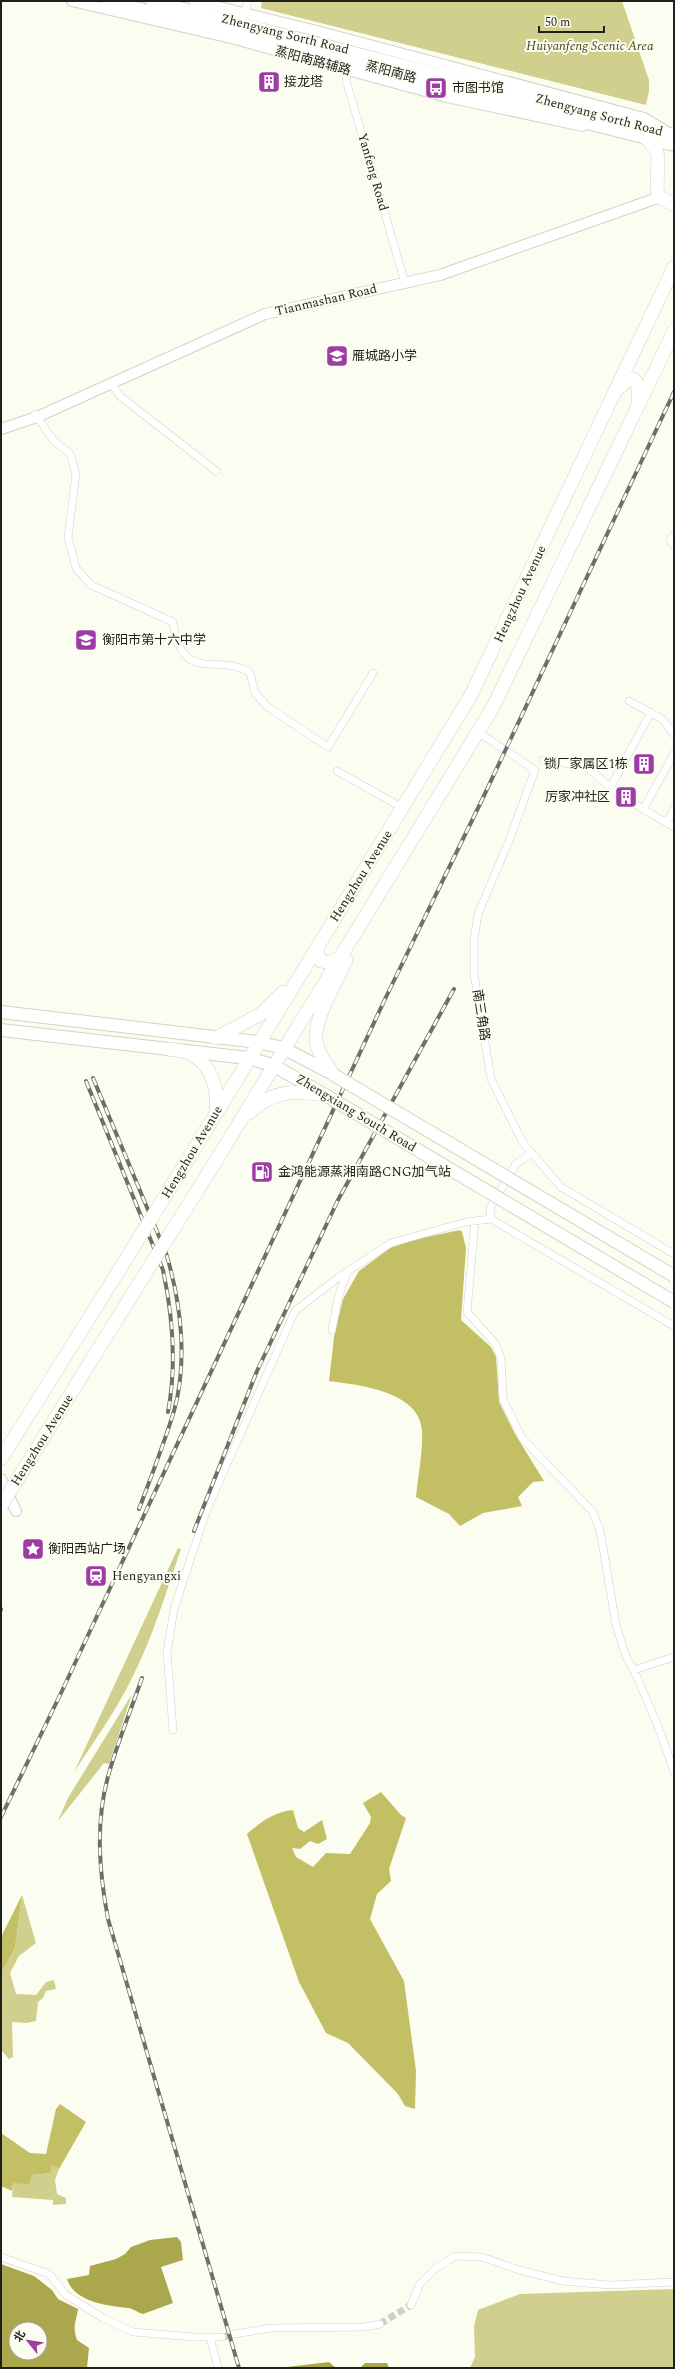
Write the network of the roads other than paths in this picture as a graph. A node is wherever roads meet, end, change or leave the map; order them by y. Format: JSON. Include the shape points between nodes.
{"nodes":[{"id":1,"x":72,"y":1,"type":"edge"},
{"id":2,"x":108,"y":1,"type":"edge"},
{"id":3,"x":152,"y":1,"type":"edge"},
{"id":4,"x":194,"y":1,"type":"edge"},
{"id":5,"x":248,"y":1,"type":"edge"},
{"id":6,"x":244,"y":18,"type":"junction"},
{"id":7,"x":349,"y":66,"type":"junction"},
{"id":8,"x":671,"y":134,"type":"edge"},
{"id":9,"x":646,"y":138,"type":"junction"},
{"id":10,"x":674,"y":145,"type":"edge"},
{"id":11,"x":659,"y":194,"type":"junction"},
{"id":12,"x":674,"y":205,"type":"edge"},
{"id":13,"x":674,"y":267,"type":"edge"},
{"id":14,"x":405,"y":281,"type":"junction"},
{"id":15,"x":674,"y":331,"type":"edge"},
{"id":16,"x":111,"y":383,"type":"junction"},
{"id":17,"x":613,"y":395,"type":"junction"},
{"id":18,"x":637,"y":408,"type":"junction"},
{"id":19,"x":36,"y":415,"type":"junction"},
{"id":20,"x":1,"y":424,"type":"edge"},
{"id":21,"x":1,"y":429,"type":"edge"},
{"id":22,"x":216,"y":471,"type":"dead end"},
{"id":23,"x":674,"y":535,"type":"edge"},
{"id":24,"x":674,"y":545,"type":"edge"},
{"id":25,"x":373,"y":674,"type":"dead end"},
{"id":26,"x":630,"y":701,"type":"dead end"},
{"id":27,"x":651,"y":712,"type":"junction"},
{"id":28,"x":478,"y":732,"type":"junction"},
{"id":29,"x":674,"y":734,"type":"edge"},
{"id":30,"x":674,"y":754,"type":"edge"},
{"id":31,"x":543,"y":760,"type":"dead end"},
{"id":32,"x":337,"y":771,"type":"dead end"},
{"id":33,"x":610,"y":788,"type":"junction"},
{"id":34,"x":403,"y":808,"type":"junction"},
{"id":35,"x":644,"y":809,"type":"junction"},
{"id":36,"x":674,"y":809,"type":"edge"},
{"id":37,"x":666,"y":823,"type":"junction"},
{"id":38,"x":674,"y":827,"type":"edge"},
{"id":39,"x":366,"y":916,"type":"junction"},
{"id":40,"x":318,"y":946,"type":"junction"},
{"id":41,"x":339,"y":958,"type":"junction"},
{"id":42,"x":299,"y":976,"type":"junction"},
{"id":43,"x":324,"y":1011,"type":"junction"},
{"id":44,"x":1,"y":1012,"type":"edge"},
{"id":45,"x":296,"y":1029,"type":"junction"},
{"id":46,"x":1,"y":1030,"type":"edge"},
{"id":47,"x":216,"y":1038,"type":"junction"},
{"id":48,"x":258,"y":1042,"type":"junction"},
{"id":49,"x":284,"y":1048,"type":"junction"},
{"id":50,"x":169,"y":1049,"type":"junction"},
{"id":51,"x":248,"y":1058,"type":"junction"},
{"id":52,"x":274,"y":1064,"type":"junction"},
{"id":53,"x":334,"y":1075,"type":"junction"},
{"id":54,"x":325,"y":1095,"type":"junction"},
{"id":55,"x":216,"y":1113,"type":"junction"},
{"id":56,"x":238,"y":1124,"type":"junction"},
{"id":57,"x":532,"y":1153,"type":"junction"},
{"id":58,"x":491,"y":1219,"type":"junction"},
{"id":59,"x":475,"y":1221,"type":"junction"},
{"id":60,"x":674,"y":1254,"type":"edge"},
{"id":61,"x":347,"y":1272,"type":"junction"},
{"id":62,"x":674,"y":1276,"type":"edge"},
{"id":63,"x":674,"y":1302,"type":"edge"},
{"id":64,"x":674,"y":1326,"type":"edge"},
{"id":65,"x":332,"y":1330,"type":"dead end"},
{"id":66,"x":1,"y":1459,"type":"edge"},
{"id":67,"x":1,"y":1479,"type":"edge"},
{"id":68,"x":1,"y":1506,"type":"edge"},
{"id":69,"x":16,"y":1511,"type":"dead end"},
{"id":70,"x":674,"y":1657,"type":"edge"},
{"id":71,"x":634,"y":1670,"type":"junction"},
{"id":72,"x":173,"y":1730,"type":"dead end"},
{"id":73,"x":674,"y":1772,"type":"edge"},
{"id":74,"x":1,"y":2257,"type":"edge"},
{"id":75,"x":674,"y":2282,"type":"edge"},
{"id":76,"x":410,"y":2305,"type":"tunnel mouth"},
{"id":77,"x":380,"y":2324,"type":"tunnel mouth"},
{"id":78,"x":234,"y":2334,"type":"tunnel mouth"},
{"id":79,"x":210,"y":2337,"type":"junction"},
{"id":80,"x":222,"y":2337,"type":"tunnel mouth"},
{"id":81,"x":218,"y":2368,"type":"edge"}],
"edges":[{"from":1,"to":7,"type":"street","name":"蒸阳南路辅路"},
{"from":2,"to":7,"type":"main road","name":"蒸阳南路"},
{"from":3,"to":6,"type":"main road","name":"Zhengyang Sorth Road"},
{"from":4,"to":6,"type":"street"},
{"from":5,"to":6,"type":"street"},
{"from":6,"to":8,"type":"main road","name":"Zhengyang Sorth Road"},
{"from":7,"to":9,"type":"main road","name":"蒸阳南路"},
{"from":7,"to":14,"type":"street","name":"Yanfeng Road","via":[[346,80]]},
{"from":9,"to":10,"type":"main road","name":"蒸阳南路"},
{"from":9,"to":11,"type":"highway","via":[[656,150],[658,157]]},
{"from":11,"to":12,"type":"highway"},
{"from":11,"to":14,"type":"street","name":"Tianmashan Road"},
{"from":13,"to":17,"type":"highway","name":"Hengzhou Avenue"},
{"from":14,"to":16,"type":"street","name":"Tianmashan Road","via":[[265,314]]},
{"from":14,"to":19,"type":"street","name":"Tianmashan Road","via":[[263,311]]},
{"from":15,"to":18,"type":"highway","name":"Hengzhou Avenue"},
{"from":16,"to":19,"type":"street","name":"Tianmashan Road"},
{"from":16,"to":22,"type":"street","via":[[120,396]]},
{"from":17,"to":18,"type":"highway","via":[[629,379],[634,379],[638,391]]},
{"from":17,"to":34,"type":"highway","name":"Hengzhou Avenue","via":[[471,695]]},
{"from":18,"to":28,"type":"highway","name":"Hengzhou Avenue"},
{"from":19,"to":20,"type":"street","name":"Tianmashan Road"},
{"from":19,"to":21,"type":"street","name":"Tianmashan Road"},
{"from":19,"to":25,"type":"street","via":[[54,441],[70,454],[76,474],[68,537],[76,568],[91,585],[174,622],[175,635],[181,649],[195,662],[241,667],[250,673],[255,693],[268,707],[328,747]]},
{"from":23,"to":24,"type":"street","via":[[670,541]]},
{"from":26,"to":27,"type":"street"},
{"from":27,"to":29,"type":"street","via":[[662,719]]},
{"from":27,"to":33,"type":"street"},
{"from":28,"to":39,"type":"highway","name":"Hengzhou Avenue"},
{"from":28,"to":57,"type":"street","name":"南三角路","via":[[535,770],[478,914],[474,939],[474,974],[491,1079],[523,1143]]},
{"from":30,"to":35,"type":"street"},
{"from":31,"to":33,"type":"street","via":[[585,766]]},
{"from":32,"to":34,"type":"street"},
{"from":33,"to":35,"type":"street"},
{"from":34,"to":40,"type":"highway","name":"Hengzhou Avenue"},
{"from":35,"to":37,"type":"street"},
{"from":36,"to":37,"type":"street"},
{"from":37,"to":38,"type":"street"},
{"from":39,"to":41,"type":"highway","name":"Hengzhou Avenue"},
{"from":39,"to":43,"type":"highway"},
{"from":40,"to":41,"type":"highway","via":[[317,953],[321,961],[330,963]]},
{"from":40,"to":42,"type":"highway","name":"Hengzhou Avenue"},
{"from":41,"to":45,"type":"highway","name":"Hengzhou Avenue"},
{"from":42,"to":47,"type":"highway","via":[[261,1014]]},
{"from":42,"to":48,"type":"highway","name":"Hengzhou Avenue"},
{"from":43,"to":45,"type":"highway"},
{"from":43,"to":53,"type":"highway","via":[[317,1027],[316,1041],[321,1055]]},
{"from":44,"to":47,"type":"main road","name":"Zhengxiang South Road"},
{"from":45,"to":49,"type":"highway","name":"Hengzhou Avenue"},
{"from":46,"to":50,"type":"main road","name":"Zhengxiang South Road"},
{"from":47,"to":48,"type":"main road","name":"Zhengxiang South Road"},
{"from":48,"to":49,"type":"main road","name":"Zhengxiang South Road"},
{"from":48,"to":51,"type":"highway","name":"Hengzhou Avenue"},
{"from":49,"to":52,"type":"highway","name":"Hengzhou Avenue"},
{"from":49,"to":53,"type":"main road","name":"Zhengxiang South Road"},
{"from":50,"to":51,"type":"main road","name":"Zhengxiang South Road"},
{"from":50,"to":55,"type":"highway","via":[[190,1054],[204,1065],[215,1084]]},
{"from":51,"to":52,"type":"main road","name":"Zhengxiang South Road"},
{"from":51,"to":55,"type":"highway","name":"Hengzhou Avenue"},
{"from":52,"to":54,"type":"main road","name":"Zhengxiang South Road"},
{"from":52,"to":56,"type":"highway","name":"Hengzhou Avenue"},
{"from":53,"to":62,"type":"main road","name":"Zhengxiang South Road","bridge":true},
{"from":54,"to":56,"type":"highway","via":[[300,1091],[270,1096]]},
{"from":54,"to":63,"type":"main road","name":"Zhengxiang South Road","bridge":true},
{"from":55,"to":66,"type":"highway","name":"Hengzhou Avenue","bridge":true},
{"from":56,"to":68,"type":"highway","name":"Hengzhou Avenue","bridge":true},
{"from":57,"to":58,"type":"street","via":[[516,1164],[490,1208]]},
{"from":57,"to":60,"type":"street","name":"南三角路","via":[[561,1187]]},
{"from":58,"to":59,"type":"street"},
{"from":58,"to":64,"type":"street"},
{"from":59,"to":61,"type":"street","via":[[391,1243]]},
{"from":59,"to":71,"type":"street","via":[[467,1312],[495,1343],[501,1358],[503,1399],[522,1438],[592,1512],[600,1530],[616,1625],[626,1657]]},
{"from":61,"to":65,"type":"street","via":[[338,1298]]},
{"from":61,"to":72,"type":"street","via":[[295,1310],[207,1509],[174,1609],[167,1653]]},
{"from":67,"to":69,"type":"street"},
{"from":70,"to":71,"type":"street"},
{"from":71,"to":73,"type":"street"},
{"from":74,"to":79,"type":"street","via":[[49,2274],[66,2295],[103,2318],[133,2332]]},
{"from":75,"to":76,"type":"street","via":[[610,2285],[563,2280],[482,2258],[455,2256],[435,2269],[420,2284]]},
{"from":77,"to":78,"type":"street","via":[[365,2327],[271,2328]]},
{"from":79,"to":80,"type":"street"},
{"from":79,"to":81,"type":"street"}]}
